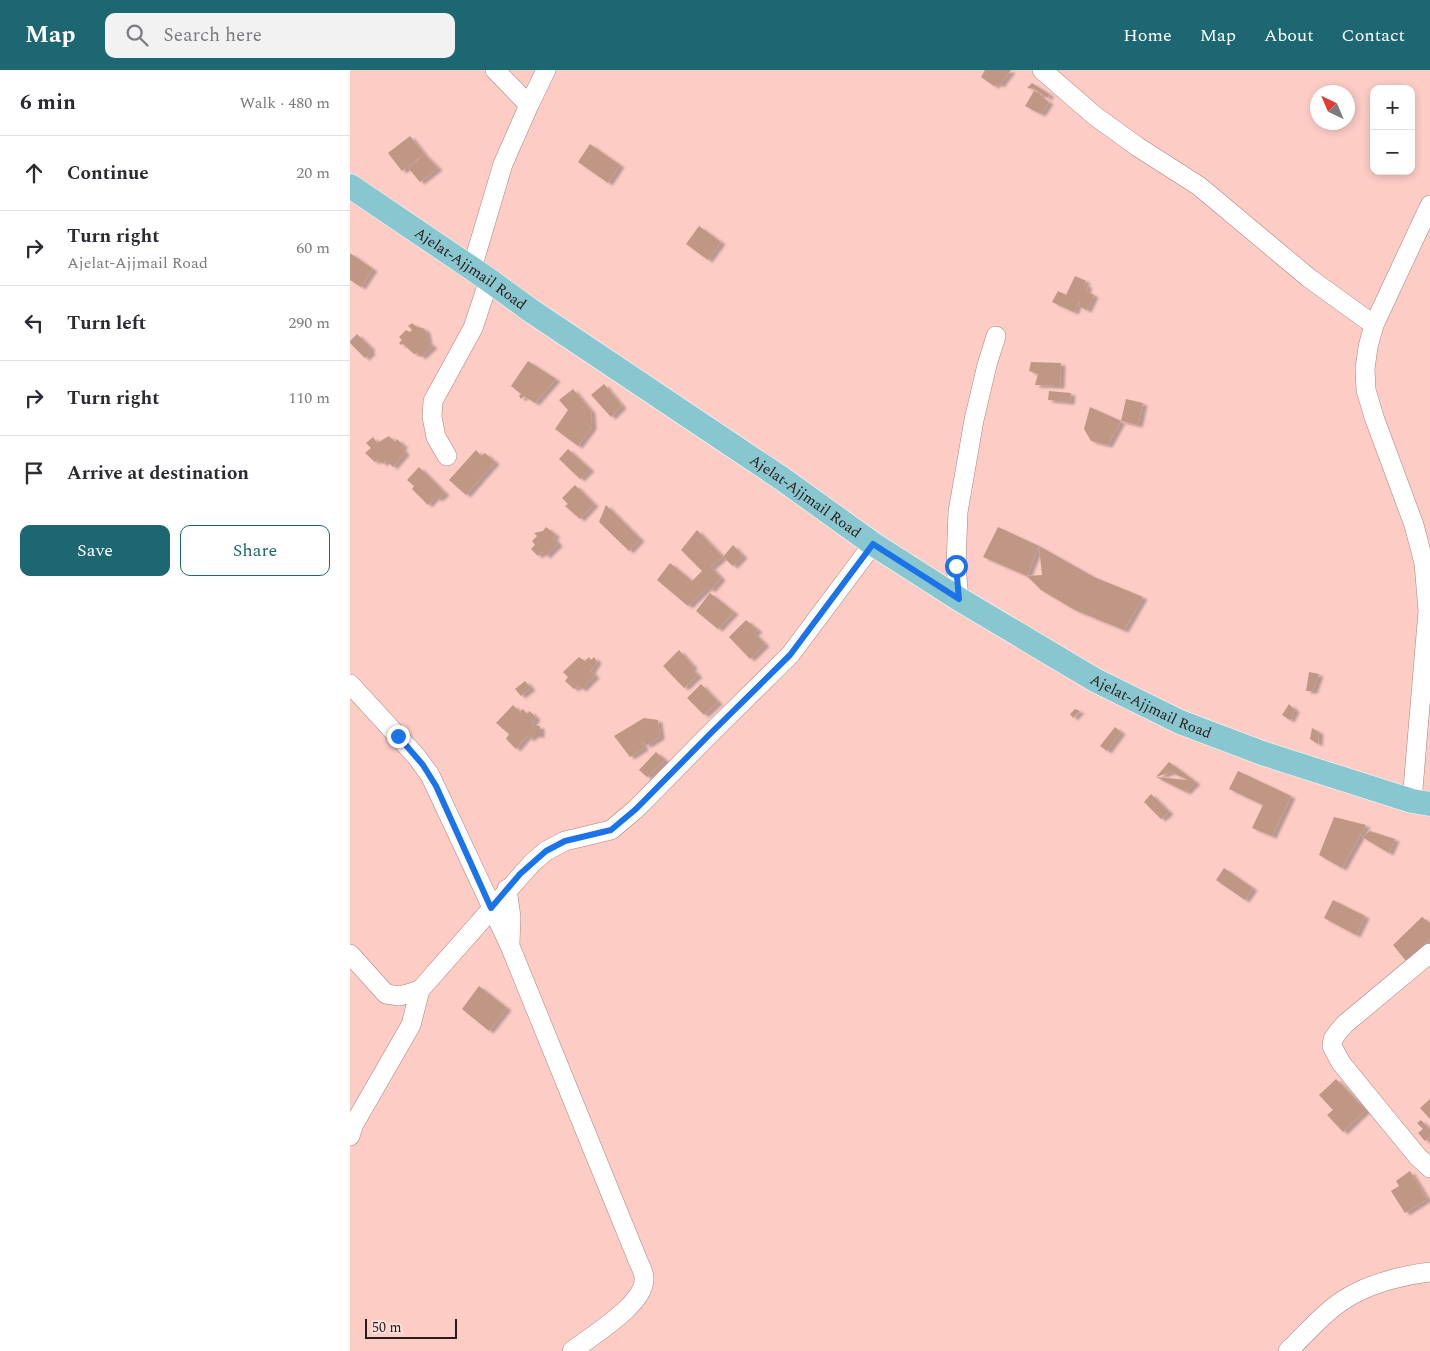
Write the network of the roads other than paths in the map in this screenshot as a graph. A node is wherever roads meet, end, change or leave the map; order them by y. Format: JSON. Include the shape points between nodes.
{"nodes":[{"id":1,"x":494,"y":70,"type":"edge"},
{"id":2,"x":546,"y":70,"type":"edge"},
{"id":3,"x":1042,"y":70,"type":"edge"},
{"id":4,"x":529,"y":105,"type":"junction"},
{"id":5,"x":350,"y":186,"type":"edge"},
{"id":6,"x":1430,"y":206,"type":"edge"},
{"id":7,"x":480,"y":274,"type":"junction"},
{"id":8,"x":1374,"y":325,"type":"junction"},
{"id":9,"x":996,"y":336,"type":"dead end"},
{"id":10,"x":447,"y":456,"type":"dead end"},
{"id":11,"x":873,"y":544,"type":"junction"},
{"id":12,"x":959,"y":599,"type":"junction"},
{"id":13,"x":1429,"y":610,"type":"edge"},
{"id":14,"x":350,"y":684,"type":"edge"},
{"id":15,"x":1421,"y":802,"type":"edge"},
{"id":16,"x":507,"y":889,"type":"junction"},
{"id":17,"x":491,"y":908,"type":"junction"},
{"id":18,"x":510,"y":946,"type":"junction"},
{"id":19,"x":1430,"y":953,"type":"edge"},
{"id":20,"x":350,"y":954,"type":"edge"},
{"id":21,"x":420,"y":990,"type":"junction"},
{"id":22,"x":386,"y":994,"type":"junction"},
{"id":23,"x":411,"y":1025,"type":"junction"},
{"id":24,"x":350,"y":1136,"type":"edge"},
{"id":25,"x":1430,"y":1168,"type":"edge"},
{"id":26,"x":1430,"y":1272,"type":"edge"},
{"id":27,"x":572,"y":1351,"type":"edge"},
{"id":28,"x":1288,"y":1351,"type":"edge"}],
"edges":[{"from":1,"to":4,"type":"street"},
{"from":2,"to":4,"type":"street"},
{"from":3,"to":8,"type":"street","via":[[1095,116],[1199,186],[1308,278]]},
{"from":4,"to":7,"type":"street","via":[[503,164]]},
{"from":5,"to":7,"type":"main road","name":"Ajelat-Ajjmail Road"},
{"from":6,"to":8,"type":"street"},
{"from":7,"to":10,"type":"street","via":[[473,328],[433,401],[436,437]]},
{"from":7,"to":11,"type":"main road","name":"Ajelat-Ajjmail Road"},
{"from":8,"to":13,"type":"street","via":[[1365,369],[1366,390],[1414,525],[1424,562]]},
{"from":9,"to":12,"type":"street","via":[[976,411],[958,512],[956,566]]},
{"from":11,"to":12,"type":"main road","name":"Ajelat-Ajjmail Road"},
{"from":11,"to":16,"type":"street","via":[[790,655],[636,809],[611,830],[556,845],[532,863]]},
{"from":12,"to":15,"type":"main road","name":"Ajelat-Ajjmail Road","via":[[1095,680],[1180,722],[1262,754]]},
{"from":13,"to":15,"type":"street"},
{"from":14,"to":17,"type":"street","via":[[430,775]]},
{"from":16,"to":17,"type":"street"},
{"from":16,"to":18,"type":"street","via":[[511,917]]},
{"from":17,"to":18,"type":"street"},
{"from":17,"to":21,"type":"street"},
{"from":18,"to":27,"type":"street","via":[[644,1278],[637,1298]]},
{"from":19,"to":25,"type":"street","via":[[1345,1024],[1333,1039],[1332,1046],[1341,1063]]},
{"from":20,"to":22,"type":"street"},
{"from":21,"to":22,"type":"street","via":[[400,996]]},
{"from":21,"to":23,"type":"street"},
{"from":22,"to":23,"type":"street"},
{"from":23,"to":24,"type":"street"},
{"from":26,"to":28,"type":"street","via":[[1412,1274],[1354,1294],[1323,1317]]}]}
